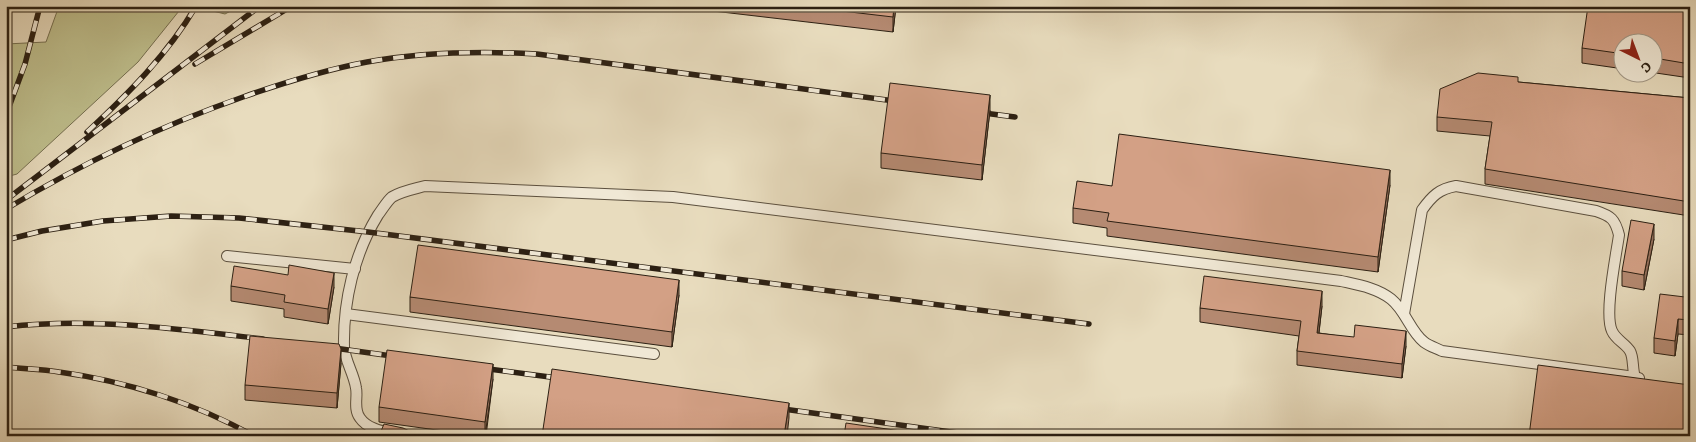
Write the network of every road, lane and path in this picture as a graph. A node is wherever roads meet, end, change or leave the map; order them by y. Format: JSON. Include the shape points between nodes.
{"nodes":[{"id":1,"x":228,"y":256,"type":"dead end"},
{"id":2,"x":355,"y":269,"type":"junction"},
{"id":3,"x":346,"y":314,"type":"junction"},
{"id":4,"x":1404,"y":314,"type":"junction"},
{"id":5,"x":654,"y":354,"type":"dead end"},
{"id":6,"x":1635,"y":377,"type":"junction"},
{"id":7,"x":1653,"y":380,"type":"edge"},
{"id":8,"x":401,"y":436,"type":"edge"}],
"edges":[{"from":1,"to":2,"type":"lane"},
{"from":2,"to":3,"type":"lane"},
{"from":2,"to":4,"type":"lane","via":[[368,232],[391,198],[425,186],[673,198],[1341,281],[1378,291],[1393,300]]},
{"from":3,"to":5,"type":"lane"},
{"from":3,"to":8,"type":"lane","via":[[344,350],[356,388],[356,409],[360,418],[371,427]]},
{"from":4,"to":6,"type":"lane","via":[[1424,342],[1442,351]]},
{"from":4,"to":6,"type":"lane","via":[[1422,210],[1444,188],[1456,186],[1596,211],[1610,216],[1617,226],[1619,235],[1608,315],[1612,331],[1632,353]]},
{"from":6,"to":7,"type":"lane"}]}
